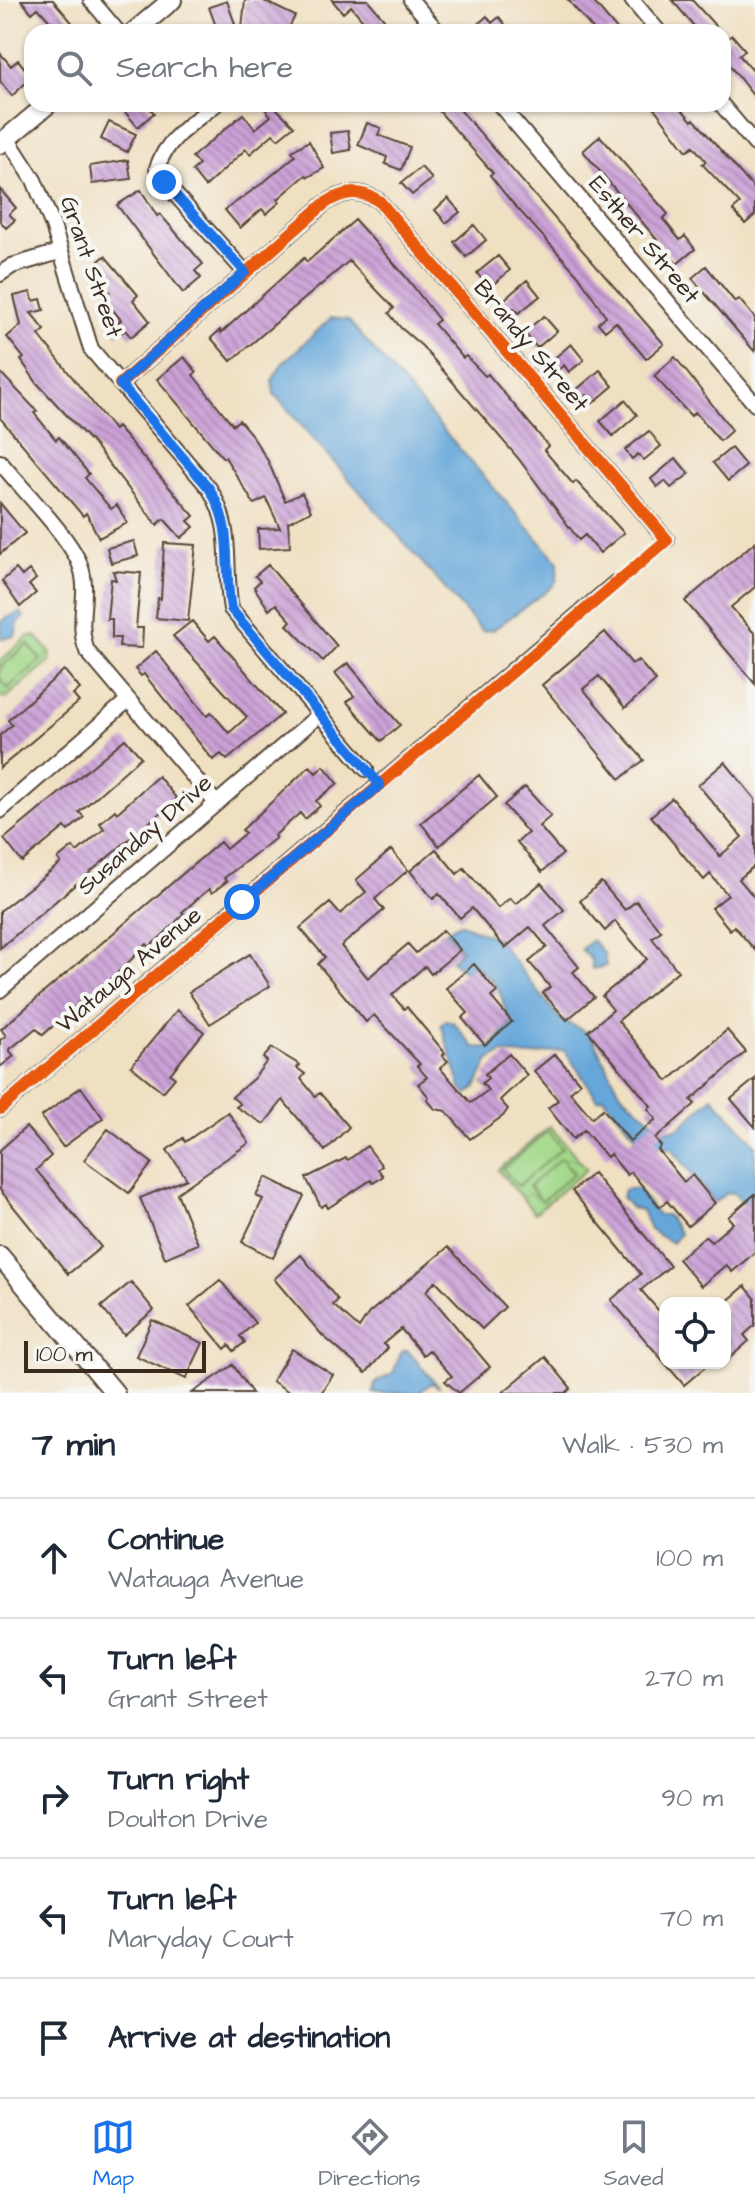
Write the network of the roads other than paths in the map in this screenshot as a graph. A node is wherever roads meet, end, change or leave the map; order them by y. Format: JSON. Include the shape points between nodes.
{"nodes":[{"id":1,"x":91,"y":0,"type":"edge"},
{"id":2,"x":172,"y":0,"type":"edge"},
{"id":3,"x":411,"y":0,"type":"edge"},
{"id":4,"x":632,"y":0,"type":"edge"},
{"id":5,"x":111,"y":24,"type":"edge"},
{"id":6,"x":144,"y":24,"type":"edge"},
{"id":7,"x":431,"y":24,"type":"edge"},
{"id":8,"x":652,"y":24,"type":"edge"},
{"id":9,"x":37,"y":112,"type":"edge"},
{"id":10,"x":206,"y":112,"type":"edge"},
{"id":11,"x":506,"y":112,"type":"edge"},
{"id":12,"x":728,"y":112,"type":"edge"},
{"id":13,"x":2,"y":137,"type":"edge"},
{"id":14,"x":755,"y":144,"type":"edge"},
{"id":15,"x":59,"y":252,"type":"junction"},
{"id":16,"x":245,"y":272,"type":"junction"},
{"id":17,"x":0,"y":274,"type":"edge"},
{"id":18,"x":120,"y":384,"type":"junction"},
{"id":19,"x":755,"y":404,"type":"edge"},
{"id":20,"x":0,"y":462,"type":"edge"},
{"id":21,"x":667,"y":540,"type":"dead end"},
{"id":22,"x":615,"y":583,"type":"dead end"},
{"id":23,"x":127,"y":701,"type":"junction"},
{"id":24,"x":320,"y":714,"type":"junction"},
{"id":25,"x":366,"y":769,"type":"dead end"},
{"id":26,"x":216,"y":803,"type":"junction"},
{"id":27,"x":0,"y":811,"type":"edge"},
{"id":28,"x":0,"y":990,"type":"edge"},
{"id":29,"x":0,"y":1109,"type":"edge"},
{"id":30,"x":0,"y":1256,"type":"edge"},
{"id":31,"x":115,"y":1393,"type":"edge"}],
"edges":[{"from":1,"to":5,"type":"street"},
{"from":2,"to":6,"type":"street"},
{"from":3,"to":7,"type":"street"},
{"from":4,"to":8,"type":"street"},
{"from":9,"to":13,"type":"street"},
{"from":10,"to":16,"type":"street","via":[[172,139],[157,168]]},
{"from":11,"to":19,"type":"street","name":"Esther Street"},
{"from":12,"to":14,"type":"street"},
{"from":13,"to":15,"type":"street","name":"Grant Street","via":[[34,180]]},
{"from":15,"to":17,"type":"street"},
{"from":15,"to":18,"type":"street","name":"Grant Street","via":[[91,349]]},
{"from":16,"to":18,"type":"street"},
{"from":16,"to":21,"type":"street","name":"Brandy Street","via":[[324,204],[355,191],[379,201]]},
{"from":18,"to":24,"type":"street","name":"Grant Street","via":[[221,506],[228,526],[231,609]]},
{"from":20,"to":23,"type":"street","via":[[81,566],[80,633],[87,651]]},
{"from":22,"to":29,"type":"street","name":"Watauga Avenue"},
{"from":23,"to":26,"type":"street"},
{"from":23,"to":27,"type":"street"},
{"from":24,"to":25,"type":"street","name":"Grant Street"},
{"from":24,"to":26,"type":"street","name":"Susanday Drive"},
{"from":26,"to":28,"type":"street","name":"Susanday Drive"},
{"from":30,"to":31,"type":"street"}]}
